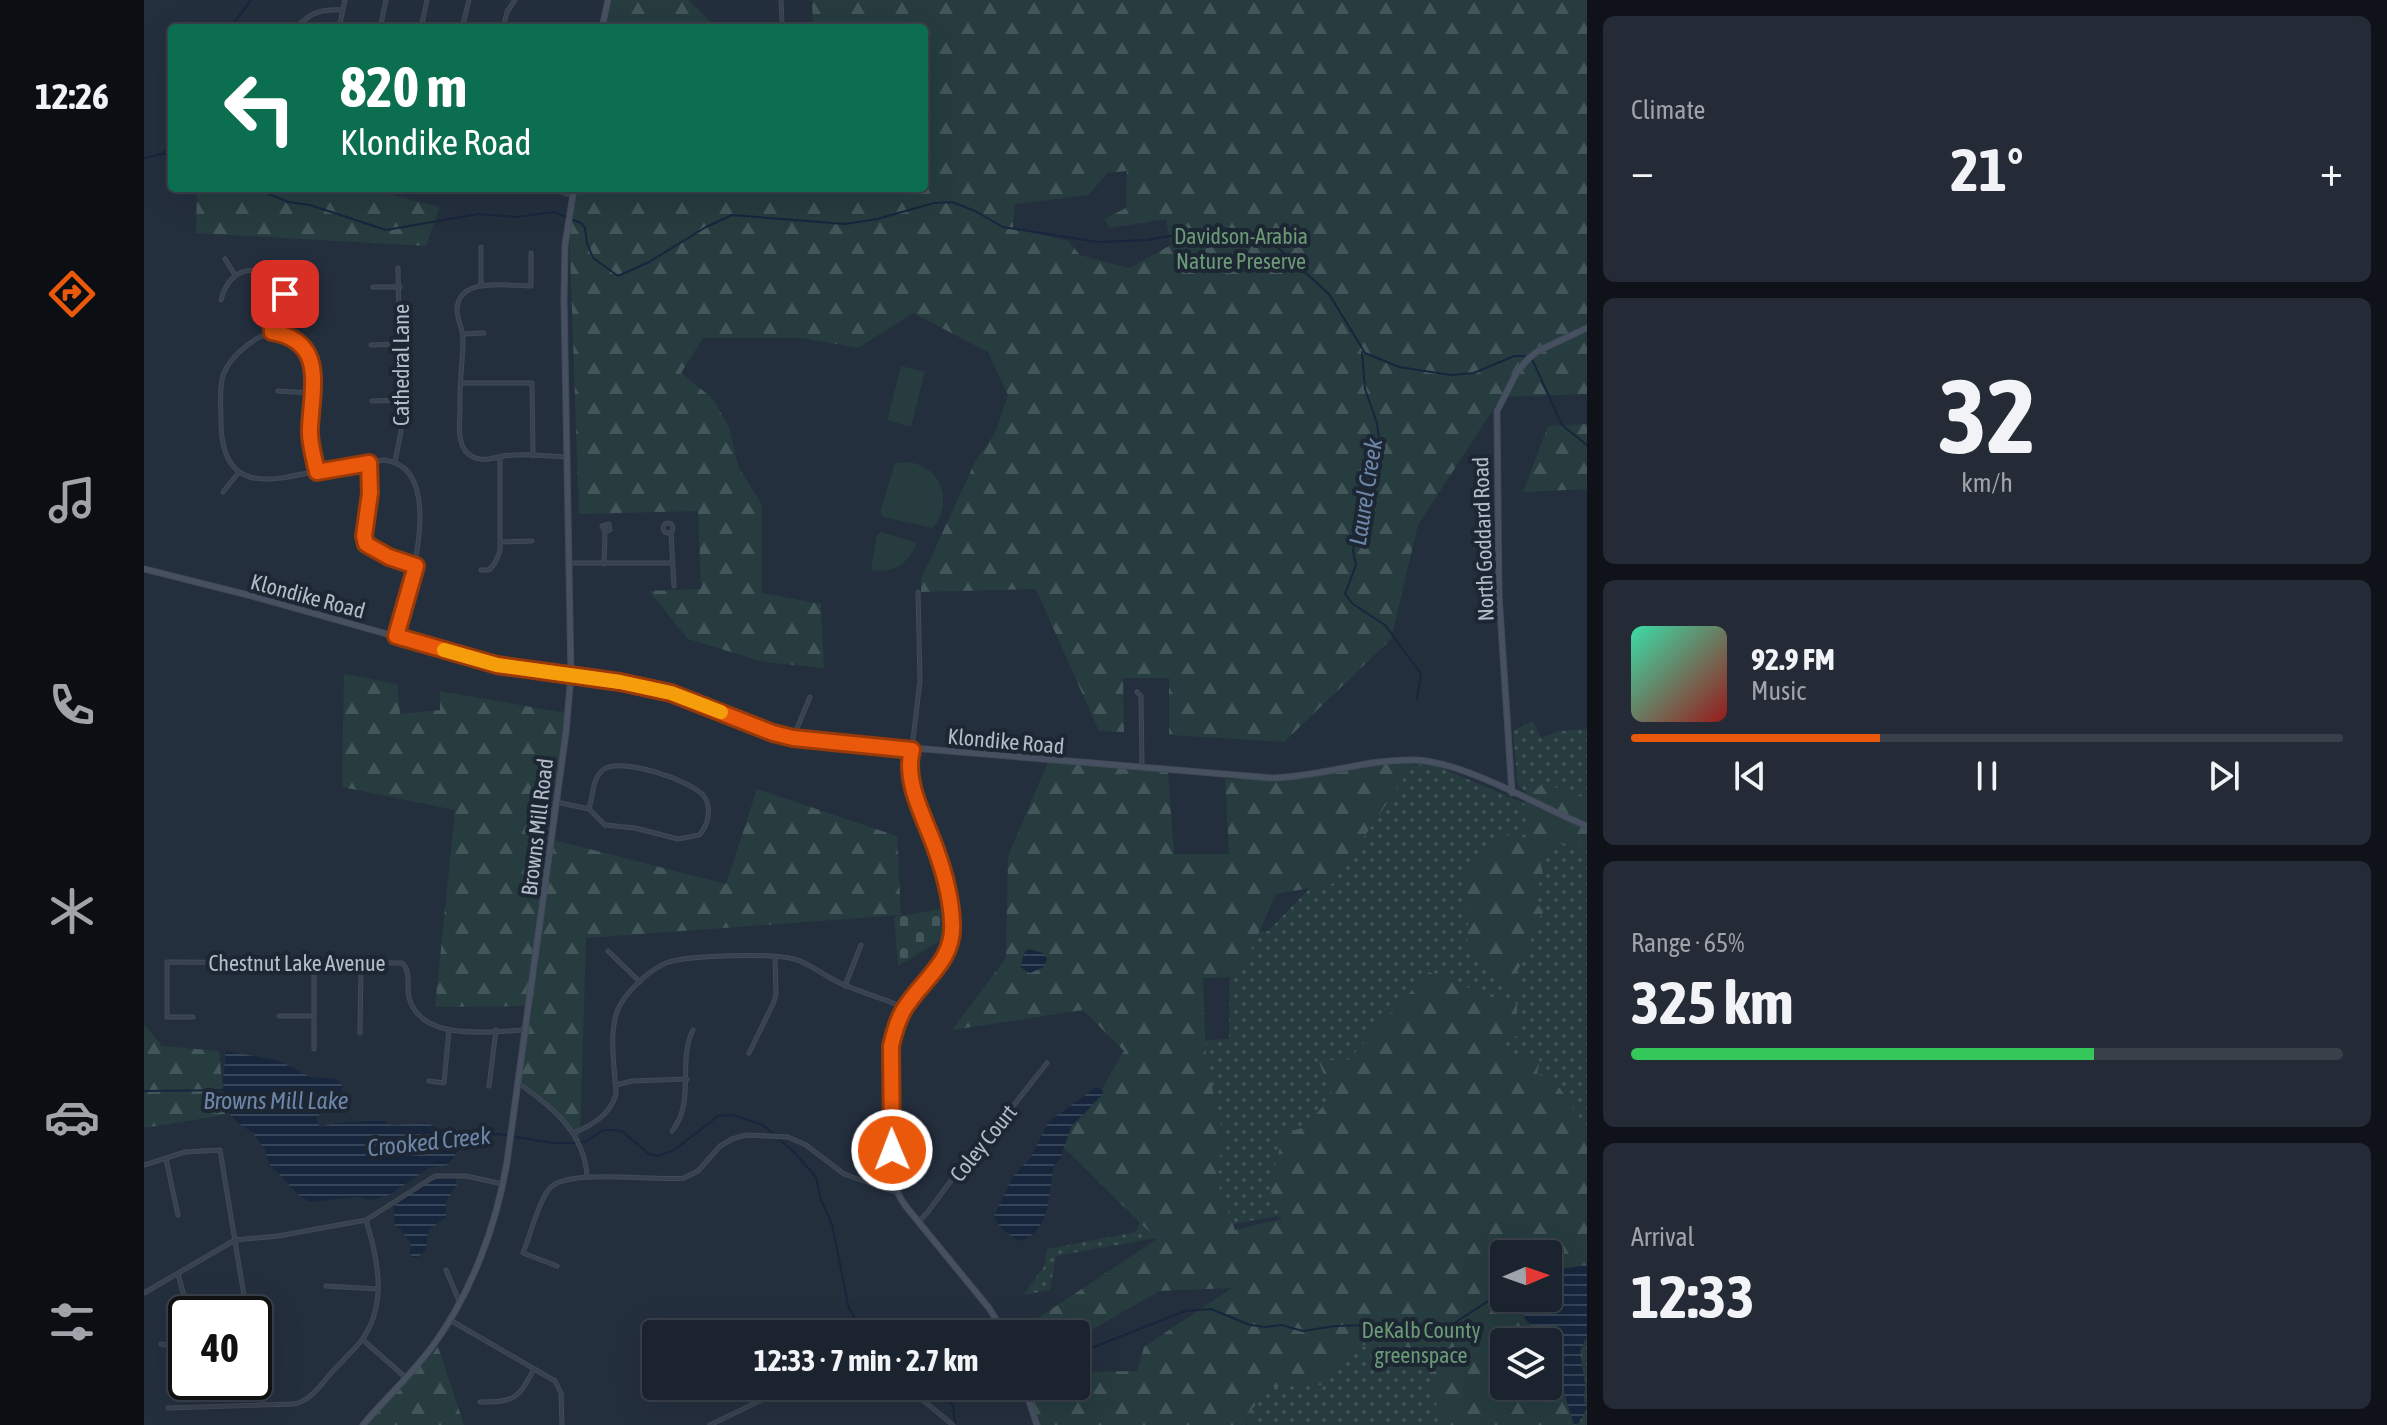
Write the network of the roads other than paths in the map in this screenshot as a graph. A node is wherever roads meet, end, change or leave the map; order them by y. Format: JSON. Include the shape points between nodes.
{"nodes":[{"id":1,"x":345,"y":0,"type":"edge"},
{"id":2,"x":386,"y":0,"type":"edge"},
{"id":3,"x":427,"y":0,"type":"edge"},
{"id":4,"x":469,"y":0,"type":"edge"},
{"id":5,"x":515,"y":0,"type":"edge"},
{"id":6,"x":608,"y":0,"type":"edge"},
{"id":7,"x":781,"y":0,"type":"edge"},
{"id":8,"x":342,"y":10,"type":"junction"},
{"id":9,"x":782,"y":21,"type":"dead end"},
{"id":10,"x":300,"y":24,"type":"edge"},
{"id":11,"x":340,"y":24,"type":"edge"},
{"id":12,"x":381,"y":24,"type":"edge"},
{"id":13,"x":422,"y":24,"type":"edge"},
{"id":14,"x":463,"y":24,"type":"edge"},
{"id":15,"x":504,"y":24,"type":"edge"},
{"id":16,"x":603,"y":24,"type":"edge"},
{"id":17,"x":558,"y":192,"type":"edge"},
{"id":18,"x":574,"y":192,"type":"edge"},
{"id":19,"x":573,"y":196,"type":"junction"},
{"id":20,"x":481,"y":247,"type":"dead end"},
{"id":21,"x":531,"y":253,"type":"dead end"},
{"id":22,"x":225,"y":259,"type":"dead end"},
{"id":23,"x":398,"y":268,"type":"dead end"},
{"id":24,"x":235,"y":275,"type":"junction"},
{"id":25,"x":311,"y":286,"type":"dead end"},
{"id":26,"x":481,"y":286,"type":"junction"},
{"id":27,"x":373,"y":287,"type":"dead end"},
{"id":28,"x":400,"y":287,"type":"junction"},
{"id":29,"x":460,"y":288,"type":"dead end"},
{"id":30,"x":464,"y":292,"type":"junction"},
{"id":31,"x":285,"y":294,"type":"junction"},
{"id":32,"x":221,"y":300,"type":"dead end"},
{"id":33,"x":1587,"y":328,"type":"edge"},
{"id":34,"x":272,"y":332,"type":"junction"},
{"id":35,"x":484,"y":333,"type":"dead end"},
{"id":36,"x":463,"y":334,"type":"junction"},
{"id":37,"x":400,"y":344,"type":"junction"},
{"id":38,"x":371,"y":345,"type":"dead end"},
{"id":39,"x":462,"y":383,"type":"junction"},
{"id":40,"x":278,"y":391,"type":"dead end"},
{"id":41,"x":312,"y":393,"type":"junction"},
{"id":42,"x":401,"y":400,"type":"junction"},
{"id":43,"x":372,"y":401,"type":"dead end"},
{"id":44,"x":533,"y":456,"type":"junction"},
{"id":45,"x":565,"y":457,"type":"junction"},
{"id":46,"x":500,"y":458,"type":"junction"},
{"id":47,"x":395,"y":461,"type":"junction"},
{"id":48,"x":369,"y":463,"type":"junction"},
{"id":49,"x":239,"y":472,"type":"junction"},
{"id":50,"x":317,"y":472,"type":"junction"},
{"id":51,"x":223,"y":492,"type":"dead end"},
{"id":52,"x":605,"y":532,"type":"dead end"},
{"id":53,"x":671,"y":532,"type":"dead end"},
{"id":54,"x":532,"y":541,"type":"dead end"},
{"id":55,"x":500,"y":542,"type":"junction"},
{"id":56,"x":568,"y":563,"type":"junction"},
{"id":57,"x":672,"y":563,"type":"junction"},
{"id":58,"x":604,"y":564,"type":"junction"},
{"id":59,"x":416,"y":566,"type":"junction"},
{"id":60,"x":144,"y":569,"type":"edge"},
{"id":61,"x":481,"y":570,"type":"dead end"},
{"id":62,"x":674,"y":586,"type":"dead end"},
{"id":63,"x":918,"y":592,"type":"dead end"},
{"id":64,"x":396,"y":636,"type":"junction"},
{"id":65,"x":571,"y":675,"type":"junction"},
{"id":66,"x":1137,"y":692,"type":"dead end"},
{"id":67,"x":810,"y":697,"type":"dead end"},
{"id":68,"x":793,"y":738,"type":"junction"},
{"id":69,"x":912,"y":750,"type":"junction"},
{"id":70,"x":1142,"y":766,"type":"junction"},
{"id":71,"x":1512,"y":793,"type":"junction"},
{"id":72,"x":556,"y":802,"type":"junction"},
{"id":73,"x":589,"y":809,"type":"junction"},
{"id":74,"x":1587,"y":826,"type":"edge"},
{"id":75,"x":861,"y":945,"type":"dead end"},
{"id":76,"x":608,"y":951,"type":"dead end"},
{"id":77,"x":775,"y":957,"type":"junction"},
{"id":78,"x":314,"y":964,"type":"junction"},
{"id":79,"x":361,"y":964,"type":"junction"},
{"id":80,"x":641,"y":982,"type":"junction"},
{"id":81,"x":845,"y":986,"type":"junction"},
{"id":82,"x":904,"y":1008,"type":"junction"},
{"id":83,"x":279,"y":1016,"type":"dead end"},
{"id":84,"x":314,"y":1016,"type":"junction"},
{"id":85,"x":193,"y":1017,"type":"dead end"},
{"id":86,"x":449,"y":1030,"type":"junction"},
{"id":87,"x":496,"y":1030,"type":"junction"},
{"id":88,"x":526,"y":1030,"type":"junction"},
{"id":89,"x":693,"y":1030,"type":"dead end"},
{"id":90,"x":360,"y":1033,"type":"dead end"},
{"id":91,"x":314,"y":1049,"type":"dead end"},
{"id":92,"x":749,"y":1053,"type":"dead end"},
{"id":93,"x":1047,"y":1063,"type":"dead end"},
{"id":94,"x":687,"y":1079,"type":"junction"},
{"id":95,"x":429,"y":1081,"type":"dead end"},
{"id":96,"x":517,"y":1082,"type":"junction"},
{"id":97,"x":616,"y":1085,"type":"junction"},
{"id":98,"x":489,"y":1086,"type":"dead end"},
{"id":99,"x":672,"y":1131,"type":"dead end"},
{"id":100,"x":573,"y":1133,"type":"junction"},
{"id":101,"x":166,"y":1159,"type":"junction"},
{"id":102,"x":144,"y":1165,"type":"edge"},
{"id":103,"x":587,"y":1177,"type":"junction"},
{"id":104,"x":503,"y":1184,"type":"junction"},
{"id":105,"x":898,"y":1193,"type":"junction"},
{"id":106,"x":178,"y":1215,"type":"dead end"},
{"id":107,"x":366,"y":1220,"type":"junction"},
{"id":108,"x":918,"y":1222,"type":"junction"},
{"id":109,"x":235,"y":1240,"type":"junction"},
{"id":110,"x":557,"y":1266,"type":"dead end"},
{"id":111,"x":446,"y":1270,"type":"dead end"},
{"id":112,"x":178,"y":1274,"type":"junction"},
{"id":113,"x":326,"y":1286,"type":"dead end"},
{"id":114,"x":378,"y":1289,"type":"junction"},
{"id":115,"x":144,"y":1293,"type":"edge"},
{"id":116,"x":184,"y":1296,"type":"edge"},
{"id":117,"x":244,"y":1296,"type":"edge"},
{"id":118,"x":460,"y":1303,"type":"junction"},
{"id":119,"x":450,"y":1320,"type":"junction"},
{"id":120,"x":996,"y":1320,"type":"edge"},
{"id":121,"x":362,"y":1339,"type":"junction"},
{"id":122,"x":161,"y":1344,"type":"dead end"},
{"id":123,"x":168,"y":1345,"type":"edge"},
{"id":124,"x":534,"y":1369,"type":"junction"},
{"id":125,"x":405,"y":1377,"type":"junction"},
{"id":126,"x":262,"y":1400,"type":"edge"},
{"id":127,"x":761,"y":1400,"type":"edge"},
{"id":128,"x":923,"y":1400,"type":"edge"},
{"id":129,"x":1029,"y":1400,"type":"edge"},
{"id":130,"x":480,"y":1402,"type":"dead end"},
{"id":131,"x":263,"y":1404,"type":"junction"},
{"id":132,"x":168,"y":1408,"type":"dead end"},
{"id":133,"x":363,"y":1425,"type":"edge"},
{"id":134,"x":562,"y":1425,"type":"edge"},
{"id":135,"x":710,"y":1425,"type":"edge"},
{"id":136,"x":953,"y":1425,"type":"edge"},
{"id":137,"x":1037,"y":1425,"type":"edge"}],
"edges":[{"from":1,"to":8,"type":"street"},
{"from":2,"to":12,"type":"street"},
{"from":3,"to":13,"type":"street"},
{"from":4,"to":14,"type":"street"},
{"from":5,"to":15,"type":"street"},
{"from":6,"to":16,"type":"main road"},
{"from":7,"to":9,"type":"street"},
{"from":8,"to":10,"type":"street","via":[[320,10]]},
{"from":8,"to":11,"type":"street"},
{"from":17,"to":19,"type":"street"},
{"from":18,"to":19,"type":"main road","name":"Browns Mill Road"},
{"from":19,"to":45,"type":"main road","name":"Browns Mill Road","via":[[565,245]]},
{"from":20,"to":26,"type":"street"},
{"from":21,"to":26,"type":"street","via":[[531,286]]},
{"from":22,"to":24,"type":"street"},
{"from":23,"to":28,"type":"street","name":"Cathedral Lane"},
{"from":24,"to":31,"type":"street","via":[[265,272]]},
{"from":24,"to":32,"type":"street"},
{"from":25,"to":31,"type":"street"},
{"from":26,"to":30,"type":"street"},
{"from":27,"to":28,"type":"street"},
{"from":28,"to":37,"type":"street","name":"Cathedral Lane"},
{"from":29,"to":30,"type":"street"},
{"from":30,"to":36,"type":"street","via":[[457,311]]},
{"from":31,"to":34,"type":"street","via":[[271,313]]},
{"from":33,"to":71,"type":"main road","name":"North Goddard Road","via":[[1529,358],[1497,411],[1499,595]]},
{"from":34,"to":41,"type":"street","via":[[300,341],[307,349]]},
{"from":34,"to":49,"type":"street","via":[[249,343],[232,360],[221,383],[221,444]]},
{"from":35,"to":36,"type":"street"},
{"from":36,"to":39,"type":"street"},
{"from":37,"to":38,"type":"street"},
{"from":37,"to":42,"type":"street","name":"Cathedral Lane"},
{"from":39,"to":44,"type":"street","via":[[532,383]]},
{"from":39,"to":46,"type":"street","via":[[462,446],[476,458]]},
{"from":40,"to":41,"type":"street"},
{"from":41,"to":50,"type":"street","via":[[309,431]]},
{"from":42,"to":43,"type":"street"},
{"from":42,"to":47,"type":"street","name":"Cathedral Lane"},
{"from":44,"to":45,"type":"street"},
{"from":44,"to":46,"type":"street"},
{"from":45,"to":56,"type":"main road","name":"Browns Mill Road"},
{"from":46,"to":55,"type":"street"},
{"from":47,"to":48,"type":"street"},
{"from":47,"to":59,"type":"street","via":[[413,480],[418,498]]},
{"from":48,"to":50,"type":"street"},
{"from":48,"to":59,"type":"street","via":[[366,544]]},
{"from":49,"to":50,"type":"street","via":[[259,481]]},
{"from":49,"to":51,"type":"street"},
{"from":52,"to":58,"type":"street"},
{"from":53,"to":57,"type":"street"},
{"from":54,"to":55,"type":"street"},
{"from":55,"to":61,"type":"street","via":[[495,563]]},
{"from":56,"to":58,"type":"street"},
{"from":56,"to":65,"type":"main road","name":"Browns Mill Road"},
{"from":57,"to":58,"type":"street"},
{"from":57,"to":62,"type":"street"},
{"from":59,"to":64,"type":"street"},
{"from":60,"to":64,"type":"main road","name":"Klondike Road"},
{"from":63,"to":69,"type":"street","via":[[920,681]]},
{"from":64,"to":65,"type":"main road","name":"Klondike Road","via":[[497,665]]},
{"from":65,"to":68,"type":"main road","name":"Klondike Road","via":[[671,693]]},
{"from":65,"to":72,"type":"main road","name":"Browns Mill Road"},
{"from":66,"to":70,"type":"street"},
{"from":67,"to":68,"type":"street"},
{"from":68,"to":69,"type":"main road","name":"Klondike Road"},
{"from":69,"to":70,"type":"main road","name":"Klondike Road"},
{"from":69,"to":82,"type":"main road","via":[[914,790],[938,854],[953,932],[943,960]]},
{"from":70,"to":71,"type":"main road","name":"Klondike Road","via":[[1272,778],[1418,760],[1456,768]]},
{"from":71,"to":74,"type":"main road","name":"Klondike Road"},
{"from":72,"to":73,"type":"street"},
{"from":72,"to":88,"type":"main road","name":"Browns Mill Road"},
{"from":73,"to":73,"type":"street","via":[[605,825],[678,839],[699,835],[706,825],[707,802],[699,792],[646,769],[606,765],[595,780]]},
{"from":75,"to":81,"type":"street"},
{"from":76,"to":80,"type":"street"},
{"from":77,"to":80,"type":"street","via":[[679,960],[657,968]]},
{"from":77,"to":81,"type":"street","via":[[805,963]]},
{"from":77,"to":92,"type":"street","via":[[776,995]]},
{"from":78,"to":79,"type":"street","name":"Chestnut Lake Avenue"},
{"from":78,"to":84,"type":"street"},
{"from":78,"to":85,"type":"street","name":"Chestnut Lake Avenue","via":[[167,962],[167,1017]]},
{"from":79,"to":86,"type":"street","name":"Chestnut Lake Avenue","via":[[405,965],[414,1008],[430,1023]]},
{"from":79,"to":90,"type":"street"},
{"from":80,"to":97,"type":"street","via":[[616,1017]]},
{"from":81,"to":82,"type":"street"},
{"from":82,"to":105,"type":"main road","via":[[891,1046],[892,1160]]},
{"from":83,"to":84,"type":"street"},
{"from":84,"to":91,"type":"street"},
{"from":86,"to":87,"type":"street"},
{"from":86,"to":95,"type":"street","via":[[444,1083]]},
{"from":87,"to":88,"type":"street"},
{"from":87,"to":98,"type":"street"},
{"from":88,"to":96,"type":"main road","name":"Browns Mill Road"},
{"from":89,"to":94,"type":"street","via":[[686,1052]]},
{"from":93,"to":108,"type":"street","name":"Coley Court"},
{"from":94,"to":97,"type":"street"},
{"from":94,"to":99,"type":"street","via":[[683,1111]]},
{"from":96,"to":100,"type":"street","via":[[561,1116]]},
{"from":96,"to":104,"type":"main road","name":"Browns Mill Road"},
{"from":97,"to":100,"type":"street","via":[[610,1110]]},
{"from":100,"to":103,"type":"street","via":[[584,1153]]},
{"from":101,"to":102,"type":"street"},
{"from":101,"to":106,"type":"street"},
{"from":101,"to":109,"type":"street","via":[[220,1150]]},
{"from":103,"to":105,"type":"street","via":[[684,1178],[727,1141],[752,1135],[797,1140],[844,1174]]},
{"from":103,"to":110,"type":"street","via":[[561,1181],[547,1191],[523,1253]]},
{"from":104,"to":107,"type":"street","via":[[435,1176]]},
{"from":104,"to":118,"type":"main road","name":"Browns Mill Road"},
{"from":105,"to":108,"type":"main road"},
{"from":107,"to":109,"type":"street"},
{"from":107,"to":114,"type":"street","via":[[379,1270]]},
{"from":108,"to":120,"type":"main road"},
{"from":109,"to":112,"type":"street"},
{"from":109,"to":117,"type":"street"},
{"from":111,"to":118,"type":"street"},
{"from":112,"to":115,"type":"street"},
{"from":112,"to":116,"type":"street"},
{"from":113,"to":114,"type":"street"},
{"from":114,"to":121,"type":"street"},
{"from":118,"to":119,"type":"main road","name":"Browns Mill Road"},
{"from":119,"to":124,"type":"street"},
{"from":119,"to":125,"type":"main road","name":"Browns Mill Road"},
{"from":121,"to":125,"type":"street"},
{"from":121,"to":131,"type":"street","via":[[304,1401]]},
{"from":122,"to":123,"type":"street"},
{"from":124,"to":130,"type":"street","via":[[514,1399]]},
{"from":124,"to":134,"type":"street","via":[[558,1385]]},
{"from":125,"to":133,"type":"main road","name":"Browns Mill Road"},
{"from":126,"to":131,"type":"street"},
{"from":127,"to":135,"type":"street"},
{"from":128,"to":136,"type":"street"},
{"from":129,"to":137,"type":"main road"},
{"from":131,"to":132,"type":"street"}]}
